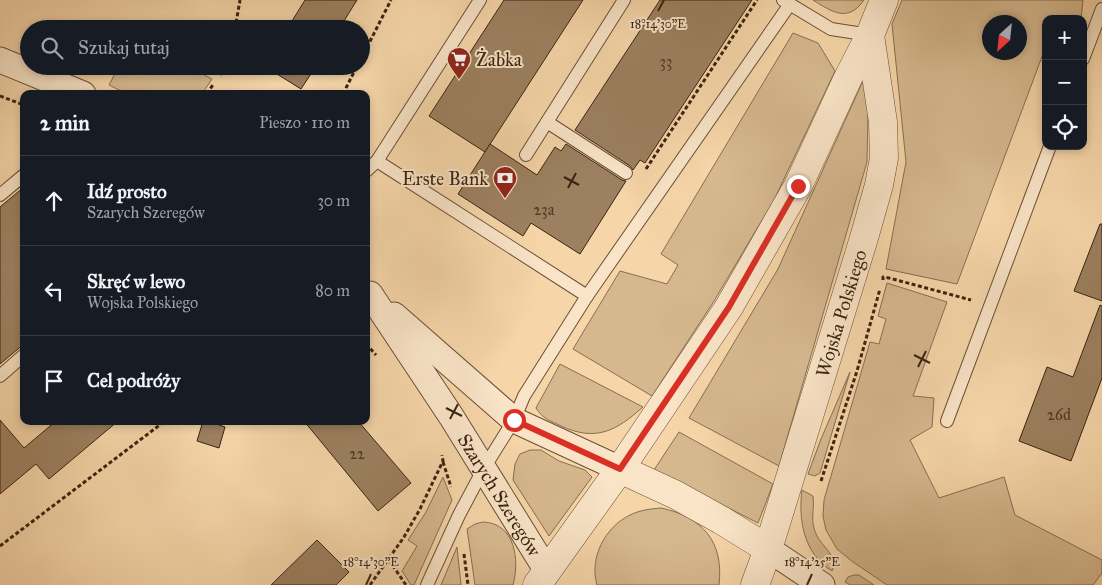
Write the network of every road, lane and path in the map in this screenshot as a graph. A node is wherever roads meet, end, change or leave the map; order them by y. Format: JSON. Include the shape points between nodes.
{"nodes":[{"id":1,"x":240,"y":0,"type":"edge"},
{"id":2,"x":391,"y":0,"type":"edge"},
{"id":3,"x":480,"y":0,"type":"edge"},
{"id":4,"x":624,"y":0,"type":"edge"},
{"id":5,"x":884,"y":0,"type":"edge"},
{"id":6,"x":786,"y":2,"type":"edge"},
{"id":7,"x":1102,"y":9,"type":"edge"},
{"id":8,"x":237,"y":20,"type":"edge"},
{"id":9,"x":870,"y":34,"type":"junction"},
{"id":10,"x":370,"y":41,"type":"edge"},
{"id":11,"x":1087,"y":48,"type":"edge"},
{"id":12,"x":0,"y":60,"type":"edge"},
{"id":13,"x":20,"y":68,"type":"edge"},
{"id":14,"x":37,"y":75,"type":"edge"},
{"id":15,"x":354,"y":75,"type":"edge"},
{"id":16,"x":214,"y":83,"type":"dead end"},
{"id":17,"x":73,"y":90,"type":"edge"},
{"id":18,"x":210,"y":90,"type":"edge"},
{"id":19,"x":346,"y":90,"type":"edge"},
{"id":20,"x":0,"y":96,"type":"edge"},
{"id":21,"x":20,"y":104,"type":"edge"},
{"id":22,"x":547,"y":122,"type":"junction"},
{"id":23,"x":1049,"y":150,"type":"edge"},
{"id":24,"x":526,"y":155,"type":"dead end"},
{"id":25,"x":377,"y":161,"type":"junction"},
{"id":26,"x":370,"y":167,"type":"edge"},
{"id":27,"x":626,"y":173,"type":"dead end"},
{"id":28,"x":20,"y":178,"type":"edge"},
{"id":29,"x":0,"y":195,"type":"edge"},
{"id":30,"x":370,"y":294,"type":"edge"},
{"id":31,"x":370,"y":295,"type":"edge"},
{"id":32,"x":587,"y":296,"type":"junction"},
{"id":33,"x":991,"y":305,"type":"junction"},
{"id":34,"x":370,"y":348,"type":"edge"},
{"id":35,"x":378,"y":357,"type":"dead end"},
{"id":36,"x":20,"y":358,"type":"edge"},
{"id":37,"x":0,"y":376,"type":"edge"},
{"id":38,"x":514,"y":420,"type":"junction"},
{"id":39,"x":947,"y":421,"type":"dead end"},
{"id":40,"x":160,"y":425,"type":"edge"},
{"id":41,"x":441,"y":454,"type":"dead end"},
{"id":42,"x":484,"y":468,"type":"junction"},
{"id":43,"x":620,"y":469,"type":"junction"},
{"id":44,"x":818,"y":488,"type":"dead end"},
{"id":45,"x":0,"y":546,"type":"edge"},
{"id":46,"x":768,"y":549,"type":"junction"},
{"id":47,"x":388,"y":560,"type":"junction"},
{"id":48,"x":548,"y":580,"type":"edge"},
{"id":49,"x":370,"y":585,"type":"edge"},
{"id":50,"x":406,"y":585,"type":"edge"},
{"id":51,"x":427,"y":585,"type":"edge"},
{"id":52,"x":754,"y":585,"type":"edge"},
{"id":53,"x":822,"y":585,"type":"edge"}],
"edges":[{"from":1,"to":8,"type":"path"},
{"from":2,"to":10,"type":"path"},
{"from":3,"to":25,"type":"lane"},
{"from":4,"to":22,"type":"lane"},
{"from":5,"to":9,"type":"street"},
{"from":6,"to":9,"type":"lane","via":[[831,30]]},
{"from":6,"to":32,"type":"lane"},
{"from":7,"to":11,"type":"lane"},
{"from":9,"to":43,"type":"street","via":[[798,186],[729,307]]},
{"from":9,"to":46,"type":"street","name":"Wojska Polskiego","via":[[883,122],[884,158],[879,185]]},
{"from":12,"to":13,"type":"street"},
{"from":14,"to":17,"type":"street"},
{"from":15,"to":19,"type":"path"},
{"from":16,"to":18,"type":"path"},
{"from":20,"to":21,"type":"path"},
{"from":22,"to":24,"type":"lane"},
{"from":22,"to":27,"type":"lane"},
{"from":23,"to":33,"type":"lane"},
{"from":25,"to":26,"type":"lane"},
{"from":25,"to":32,"type":"lane"},
{"from":28,"to":29,"type":"lane"},
{"from":30,"to":38,"type":"street","name":"Szarych Szeregów"},
{"from":31,"to":42,"type":"street","name":"Szarych Szeregów"},
{"from":32,"to":38,"type":"lane","via":[[524,396]]},
{"from":33,"to":39,"type":"lane"},
{"from":33,"to":44,"type":"path","via":[[884,277]]},
{"from":34,"to":35,"type":"path"},
{"from":36,"to":37,"type":"lane"},
{"from":38,"to":42,"type":"lane"},
{"from":38,"to":43,"type":"street","name":"Szarych Szeregów"},
{"from":40,"to":45,"type":"path"},
{"from":41,"to":47,"type":"path","via":[[443,461],[420,509]]},
{"from":42,"to":48,"type":"street","name":"Szarych Szeregów"},
{"from":42,"to":51,"type":"lane"},
{"from":43,"to":46,"type":"street","via":[[676,495]]},
{"from":43,"to":48,"type":"street"},
{"from":46,"to":52,"type":"street","name":"Wojska Polskiego"},
{"from":46,"to":53,"type":"street"},
{"from":47,"to":49,"type":"path"},
{"from":47,"to":50,"type":"path"}]}
